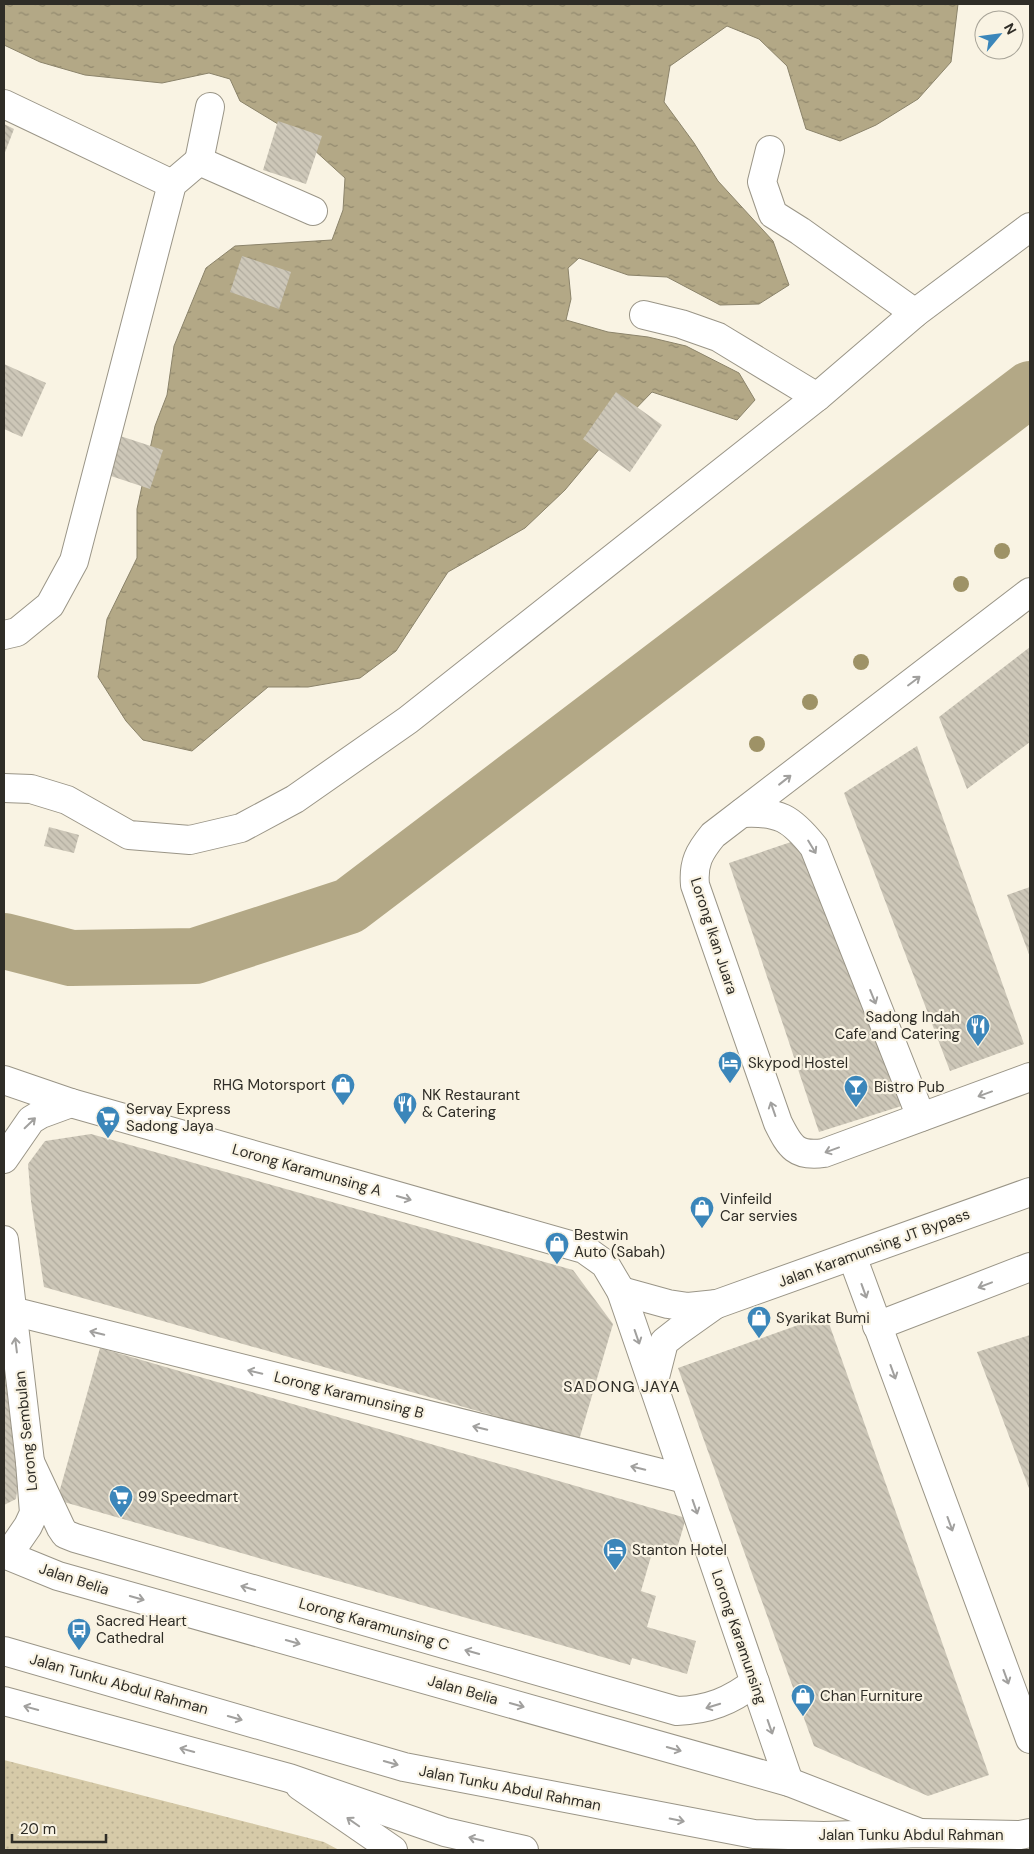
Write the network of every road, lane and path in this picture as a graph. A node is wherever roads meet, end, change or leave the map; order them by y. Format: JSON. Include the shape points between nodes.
{"nodes":[{"id":1,"x":4,"y":104,"type":"edge"},
{"id":2,"x":210,"y":107,"type":"dead end"},
{"id":3,"x":770,"y":150,"type":"dead end"},
{"id":4,"x":199,"y":161,"type":"junction"},
{"id":5,"x":172,"y":184,"type":"junction"},
{"id":6,"x":313,"y":211,"type":"dead end"},
{"id":7,"x":1030,"y":227,"type":"edge"},
{"id":8,"x":916,"y":313,"type":"junction"},
{"id":9,"x":644,"y":314,"type":"dead end"},
{"id":10,"x":817,"y":397,"type":"junction"},
{"id":11,"x":1030,"y":592,"type":"edge"},
{"id":12,"x":4,"y":635,"type":"edge"},
{"id":13,"x":4,"y":788,"type":"edge"},
{"id":14,"x":742,"y":813,"type":"junction"},
{"id":15,"x":1030,"y":1077,"type":"edge"},
{"id":16,"x":4,"y":1080,"type":"edge"},
{"id":17,"x":71,"y":1103,"type":"junction"},
{"id":18,"x":921,"y":1117,"type":"junction"},
{"id":19,"x":4,"y":1159,"type":"edge"},
{"id":20,"x":1030,"y":1192,"type":"edge"},
{"id":21,"x":4,"y":1240,"type":"edge"},
{"id":22,"x":584,"y":1249,"type":"joint"},
{"id":23,"x":852,"y":1256,"type":"junction"},
{"id":24,"x":1030,"y":1267,"type":"edge"},
{"id":25,"x":621,"y":1291,"type":"junction"},
{"id":26,"x":718,"y":1304,"type":"junction"},
{"id":27,"x":12,"y":1311,"type":"junction"},
{"id":28,"x":877,"y":1326,"type":"junction"},
{"id":29,"x":653,"y":1385,"type":"junction"},
{"id":30,"x":30,"y":1462,"type":"junction"},
{"id":31,"x":685,"y":1479,"type":"junction"},
{"id":32,"x":75,"y":1538,"type":"junction"},
{"id":33,"x":6,"y":1555,"type":"edge"},
{"id":34,"x":58,"y":1576,"type":"junction"},
{"id":35,"x":4,"y":1650,"type":"edge"},
{"id":36,"x":755,"y":1682,"type":"junction"},
{"id":37,"x":4,"y":1701,"type":"edge"},
{"id":38,"x":1030,"y":1739,"type":"edge"},
{"id":39,"x":289,"y":1778,"type":"junction"},
{"id":40,"x":788,"y":1782,"type":"junction"},
{"id":41,"x":920,"y":1833,"type":"junction"},
{"id":42,"x":1030,"y":1833,"type":"edge"},
{"id":43,"x":393,"y":1850,"type":"edge"},
{"id":44,"x":524,"y":1850,"type":"edge"}],
"edges":[{"from":1,"to":5,"type":"street"},
{"from":2,"to":4,"type":"street"},
{"from":3,"to":8,"type":"street","via":[[762,182],[773,214]]},
{"from":4,"to":5,"type":"street"},
{"from":4,"to":6,"type":"street"},
{"from":5,"to":12,"type":"street","via":[[74,562],[50,605],[17,632]]},
{"from":7,"to":8,"type":"street"},
{"from":8,"to":10,"type":"street"},
{"from":9,"to":10,"type":"street","via":[[718,337]]},
{"from":10,"to":13,"type":"street","via":[[408,720],[295,799],[241,828],[190,840],[129,835],[67,800],[31,789]]},
{"from":14,"to":11,"type":"street","name":"Lorong Ikan Juara","one_way":true},
{"from":14,"to":18,"type":"street","one_way":true,"via":[[762,812],[783,818],[800,829],[814,847]]},
{"from":18,"to":14,"type":"street","name":"Lorong Ikan Juara","one_way":true,"via":[[824,1153],[811,1155],[797,1151],[785,1138],[695,885],[694,871],[703,847]]},
{"from":15,"to":18,"type":"street","name":"Lorong Ikan Juara","one_way":true},
{"from":16,"to":17,"type":"street","name":"Lorong Karamunsing A"},
{"from":19,"to":17,"type":"street","one_way":true,"via":[[31,1120]]},
{"from":17,"to":22,"type":"street","name":"Lorong Karamunsing A","one_way":true},
{"from":20,"to":23,"type":"street","name":"Jalan Karamunsing JT Bypass"},
{"from":21,"to":27,"type":"street","name":"Lorong Sembulan"},
{"from":22,"to":25,"type":"street","name":"Lorong Karamunsing","via":[[605,1264]]},
{"from":23,"to":26,"type":"street","name":"Jalan Karamunsing JT Bypass"},
{"from":23,"to":28,"type":"street","one_way":true},
{"from":24,"to":28,"type":"street","one_way":true},
{"from":25,"to":26,"type":"street","via":[[688,1307]]},
{"from":25,"to":29,"type":"street","name":"Lorong Karamunsing","one_way":true},
{"from":26,"to":29,"type":"street","via":[[664,1342]]},
{"from":30,"to":27,"type":"street","name":"Lorong Sembulan","one_way":true},
{"from":31,"to":27,"type":"street","name":"Lorong Karamunsing B","one_way":true},
{"from":28,"to":38,"type":"street","one_way":true},
{"from":29,"to":31,"type":"street","name":"Lorong Karamunsing"},
{"from":30,"to":32,"type":"street","name":"Lorong Karamunsing C","via":[[61,1528],[65,1534]]},
{"from":30,"to":33,"type":"street","name":"Lorong Sembulan","via":[[34,1514]]},
{"from":31,"to":36,"type":"street","name":"Lorong Karamunsing","one_way":true},
{"from":32,"to":34,"type":"street"},
{"from":36,"to":32,"type":"street","name":"Lorong Karamunsing C","one_way":true,"via":[[740,1694],[718,1704],[677,1711]]},
{"from":33,"to":34,"type":"street","name":"Jalan Belia"},
{"from":34,"to":40,"type":"street","name":"Jalan Belia","one_way":true},
{"from":35,"to":41,"type":"street","name":"Jalan Tunku Abdul Rahman","one_way":true,"via":[[404,1767],[454,1777],[754,1834]]},
{"from":36,"to":40,"type":"street","name":"Lorong Karamunsing","one_way":true},
{"from":39,"to":37,"type":"street","one_way":true},
{"from":43,"to":39,"type":"street","one_way":true},
{"from":44,"to":39,"type":"street","one_way":true,"via":[[445,1832]]},
{"from":40,"to":41,"type":"street","name":"Jalan Belia"},
{"from":41,"to":42,"type":"street","name":"Jalan Tunku Abdul Rahman"}]}
